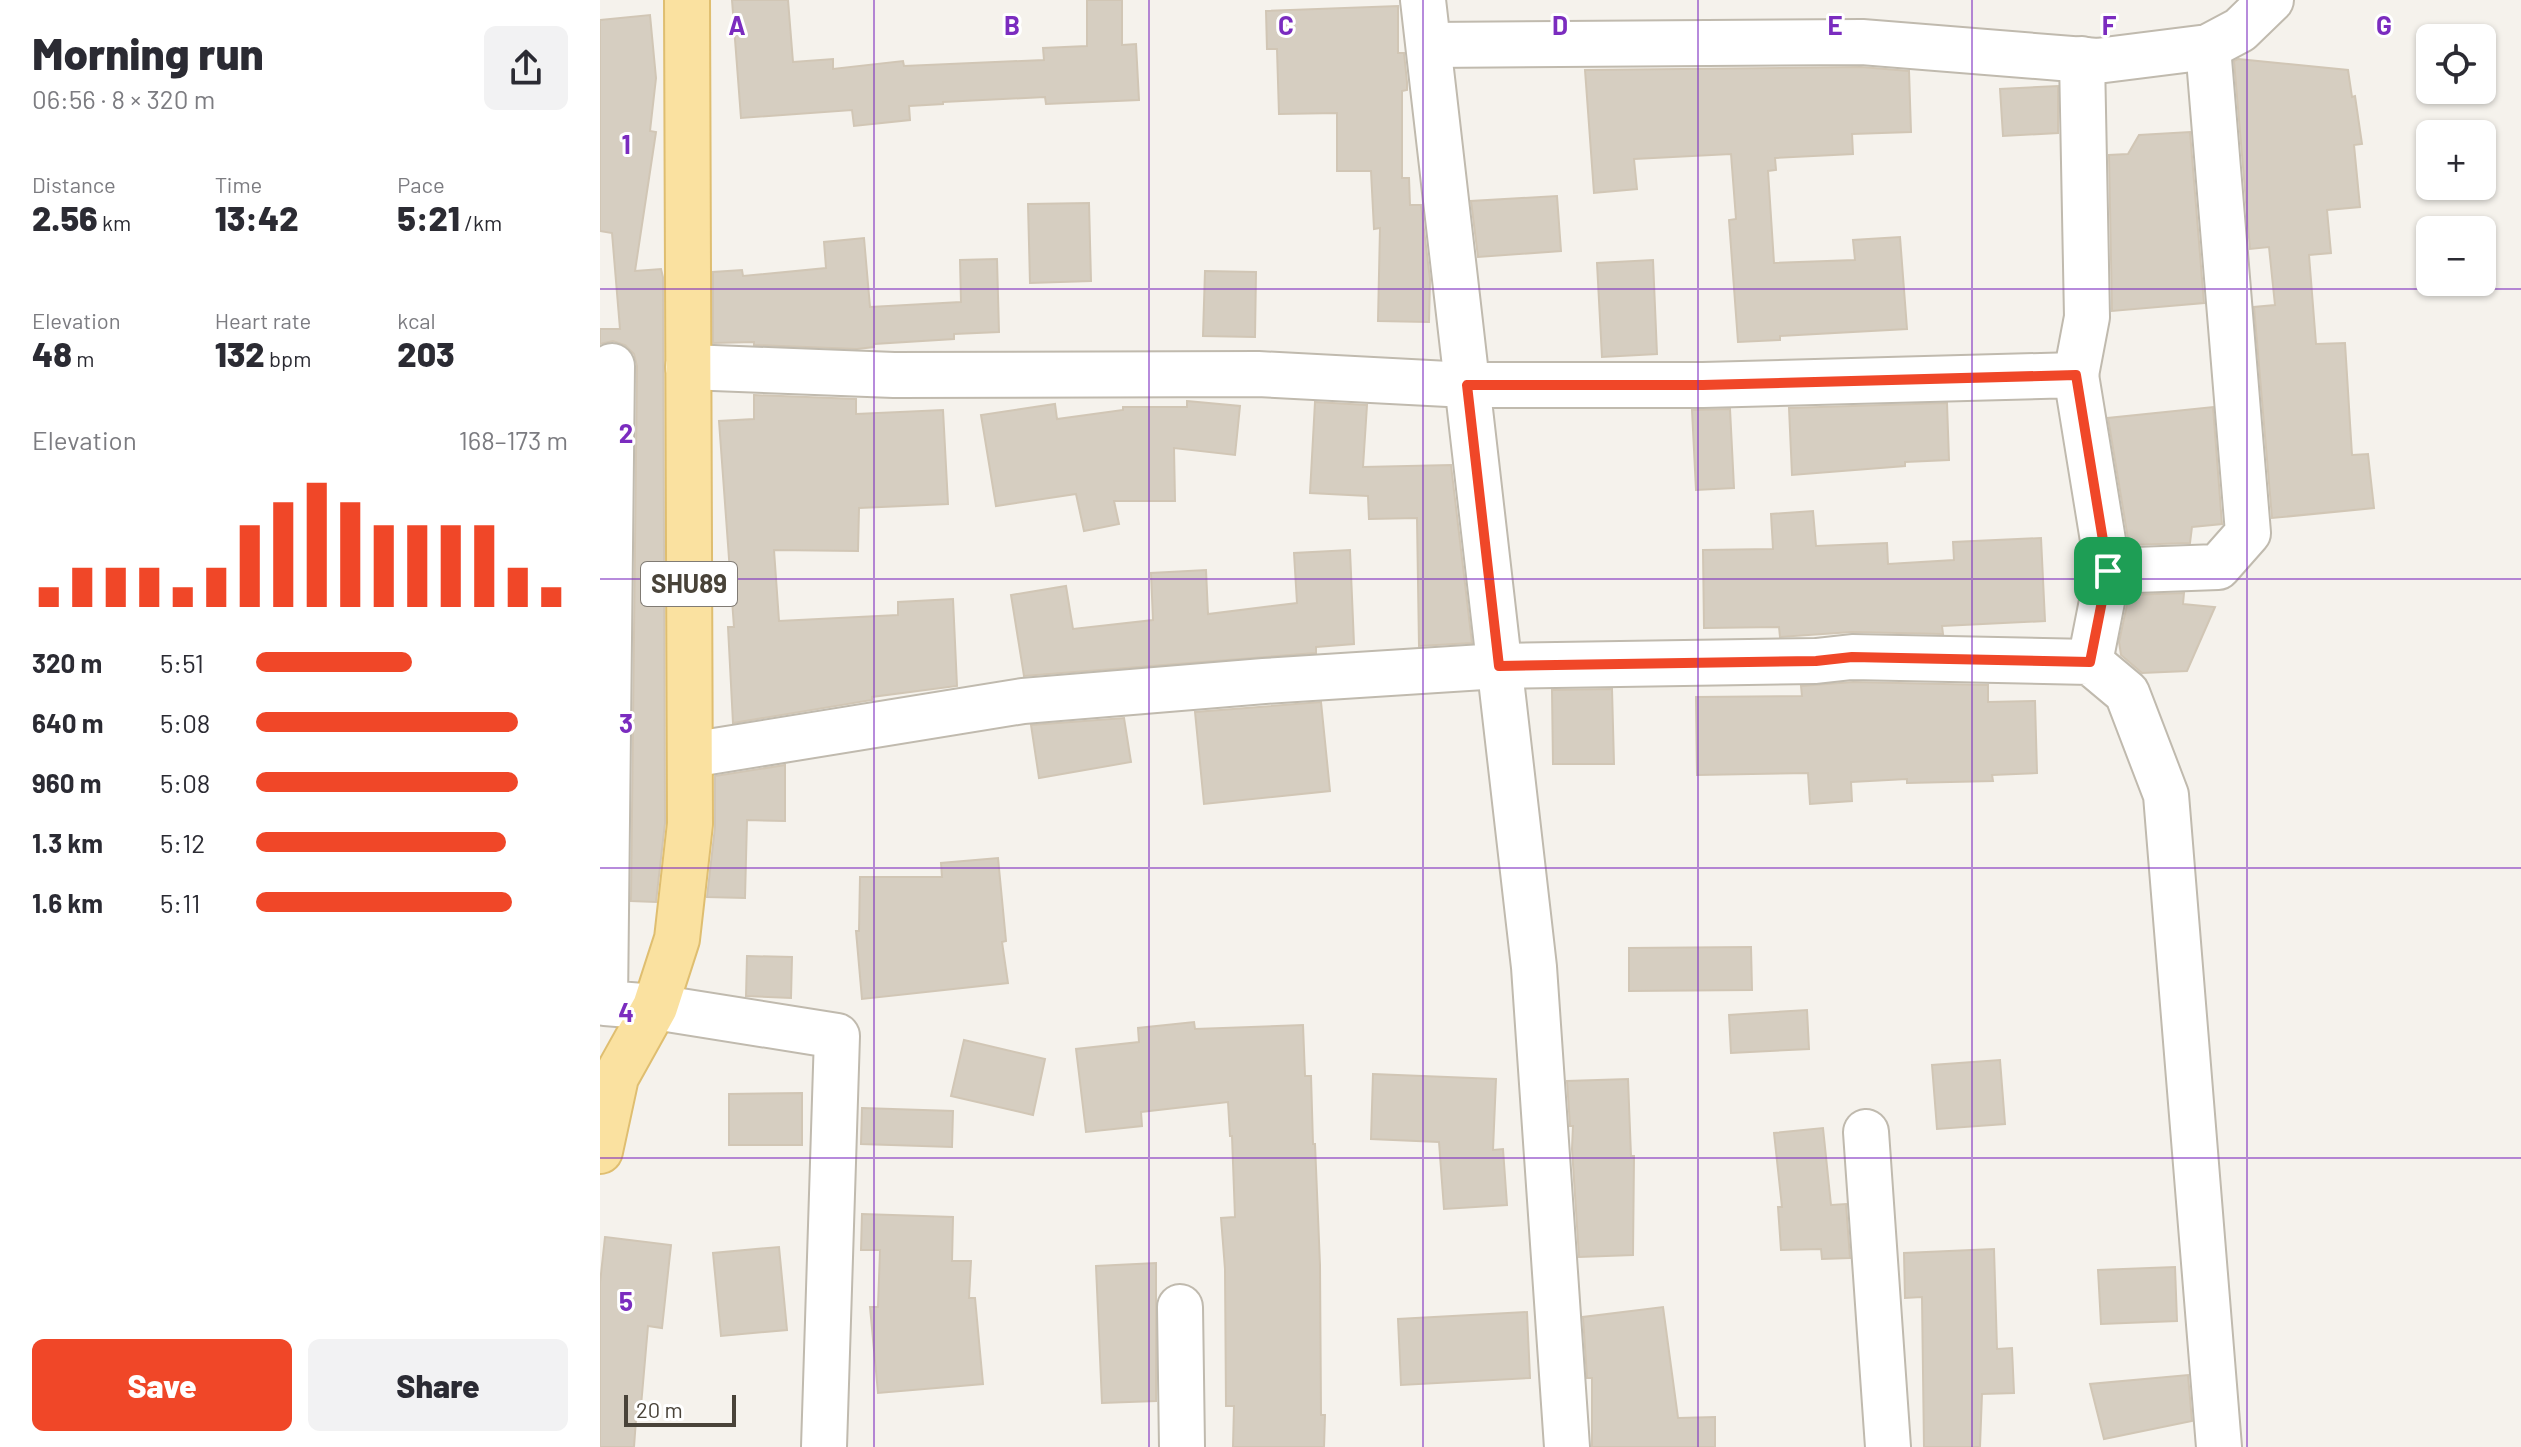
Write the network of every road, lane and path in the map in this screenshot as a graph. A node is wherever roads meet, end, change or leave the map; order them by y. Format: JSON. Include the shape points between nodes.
{"nodes":[{"id":1,"x":687,"y":0,"type":"edge"},
{"id":2,"x":1423,"y":0,"type":"edge"},
{"id":3,"x":2271,"y":0,"type":"edge"},
{"id":4,"x":1429,"y":45,"type":"junction"},
{"id":5,"x":2208,"y":47,"type":"junction"},
{"id":6,"x":2082,"y":59,"type":"junction"},
{"id":7,"x":612,"y":366,"type":"dead end"},
{"id":8,"x":688,"y":367,"type":"junction"},
{"id":9,"x":2076,"y":375,"type":"junction"},
{"id":10,"x":1467,"y":385,"type":"junction"},
{"id":11,"x":2108,"y":571,"type":"junction"},
{"id":12,"x":2090,"y":662,"type":"junction"},
{"id":13,"x":1499,"y":666,"type":"junction"},
{"id":14,"x":690,"y":755,"type":"junction"},
{"id":15,"x":655,"y":1007,"type":"junction"},
{"id":16,"x":1866,"y":1132,"type":"dead end"},
{"id":17,"x":600,"y":1151,"type":"edge"},
{"id":18,"x":1180,"y":1307,"type":"dead end"},
{"id":19,"x":824,"y":1447,"type":"edge"},
{"id":20,"x":1182,"y":1447,"type":"edge"},
{"id":21,"x":1567,"y":1447,"type":"edge"},
{"id":22,"x":1888,"y":1447,"type":"edge"},
{"id":23,"x":2219,"y":1447,"type":"edge"}],
"edges":[{"from":1,"to":8,"type":"main road","number":"SHU89"},
{"from":2,"to":4,"type":"street"},
{"from":3,"to":5,"type":"street","via":[[2240,30]]},
{"from":4,"to":6,"type":"street","via":[[1862,42]]},
{"from":4,"to":10,"type":"street"},
{"from":5,"to":6,"type":"street"},
{"from":5,"to":11,"type":"street","via":[[2248,533],[2218,567]]},
{"from":6,"to":9,"type":"street","via":[[2087,317]]},
{"from":7,"to":15,"type":"street","via":[[605,1003]]},
{"from":8,"to":10,"type":"street","via":[[894,375],[1258,374]]},
{"from":8,"to":14,"type":"main road","number":"SHU89"},
{"from":9,"to":10,"type":"street"},
{"from":9,"to":11,"type":"street"},
{"from":10,"to":13,"type":"street"},
{"from":11,"to":12,"type":"street"},
{"from":12,"to":13,"type":"street","via":[[1852,657]]},
{"from":12,"to":23,"type":"street","via":[[2127,693],[2166,795]]},
{"from":13,"to":14,"type":"street","via":[[1023,701]]},
{"from":13,"to":21,"type":"street","via":[[1534,967]]},
{"from":14,"to":15,"type":"main road","number":"SHU89","via":[[690,824],[677,939]]},
{"from":15,"to":17,"type":"main road","number":"SHU89","via":[[616,1077]]},
{"from":15,"to":19,"type":"street","via":[[837,1036]]},
{"from":16,"to":22,"type":"street"},
{"from":18,"to":20,"type":"street"}]}
